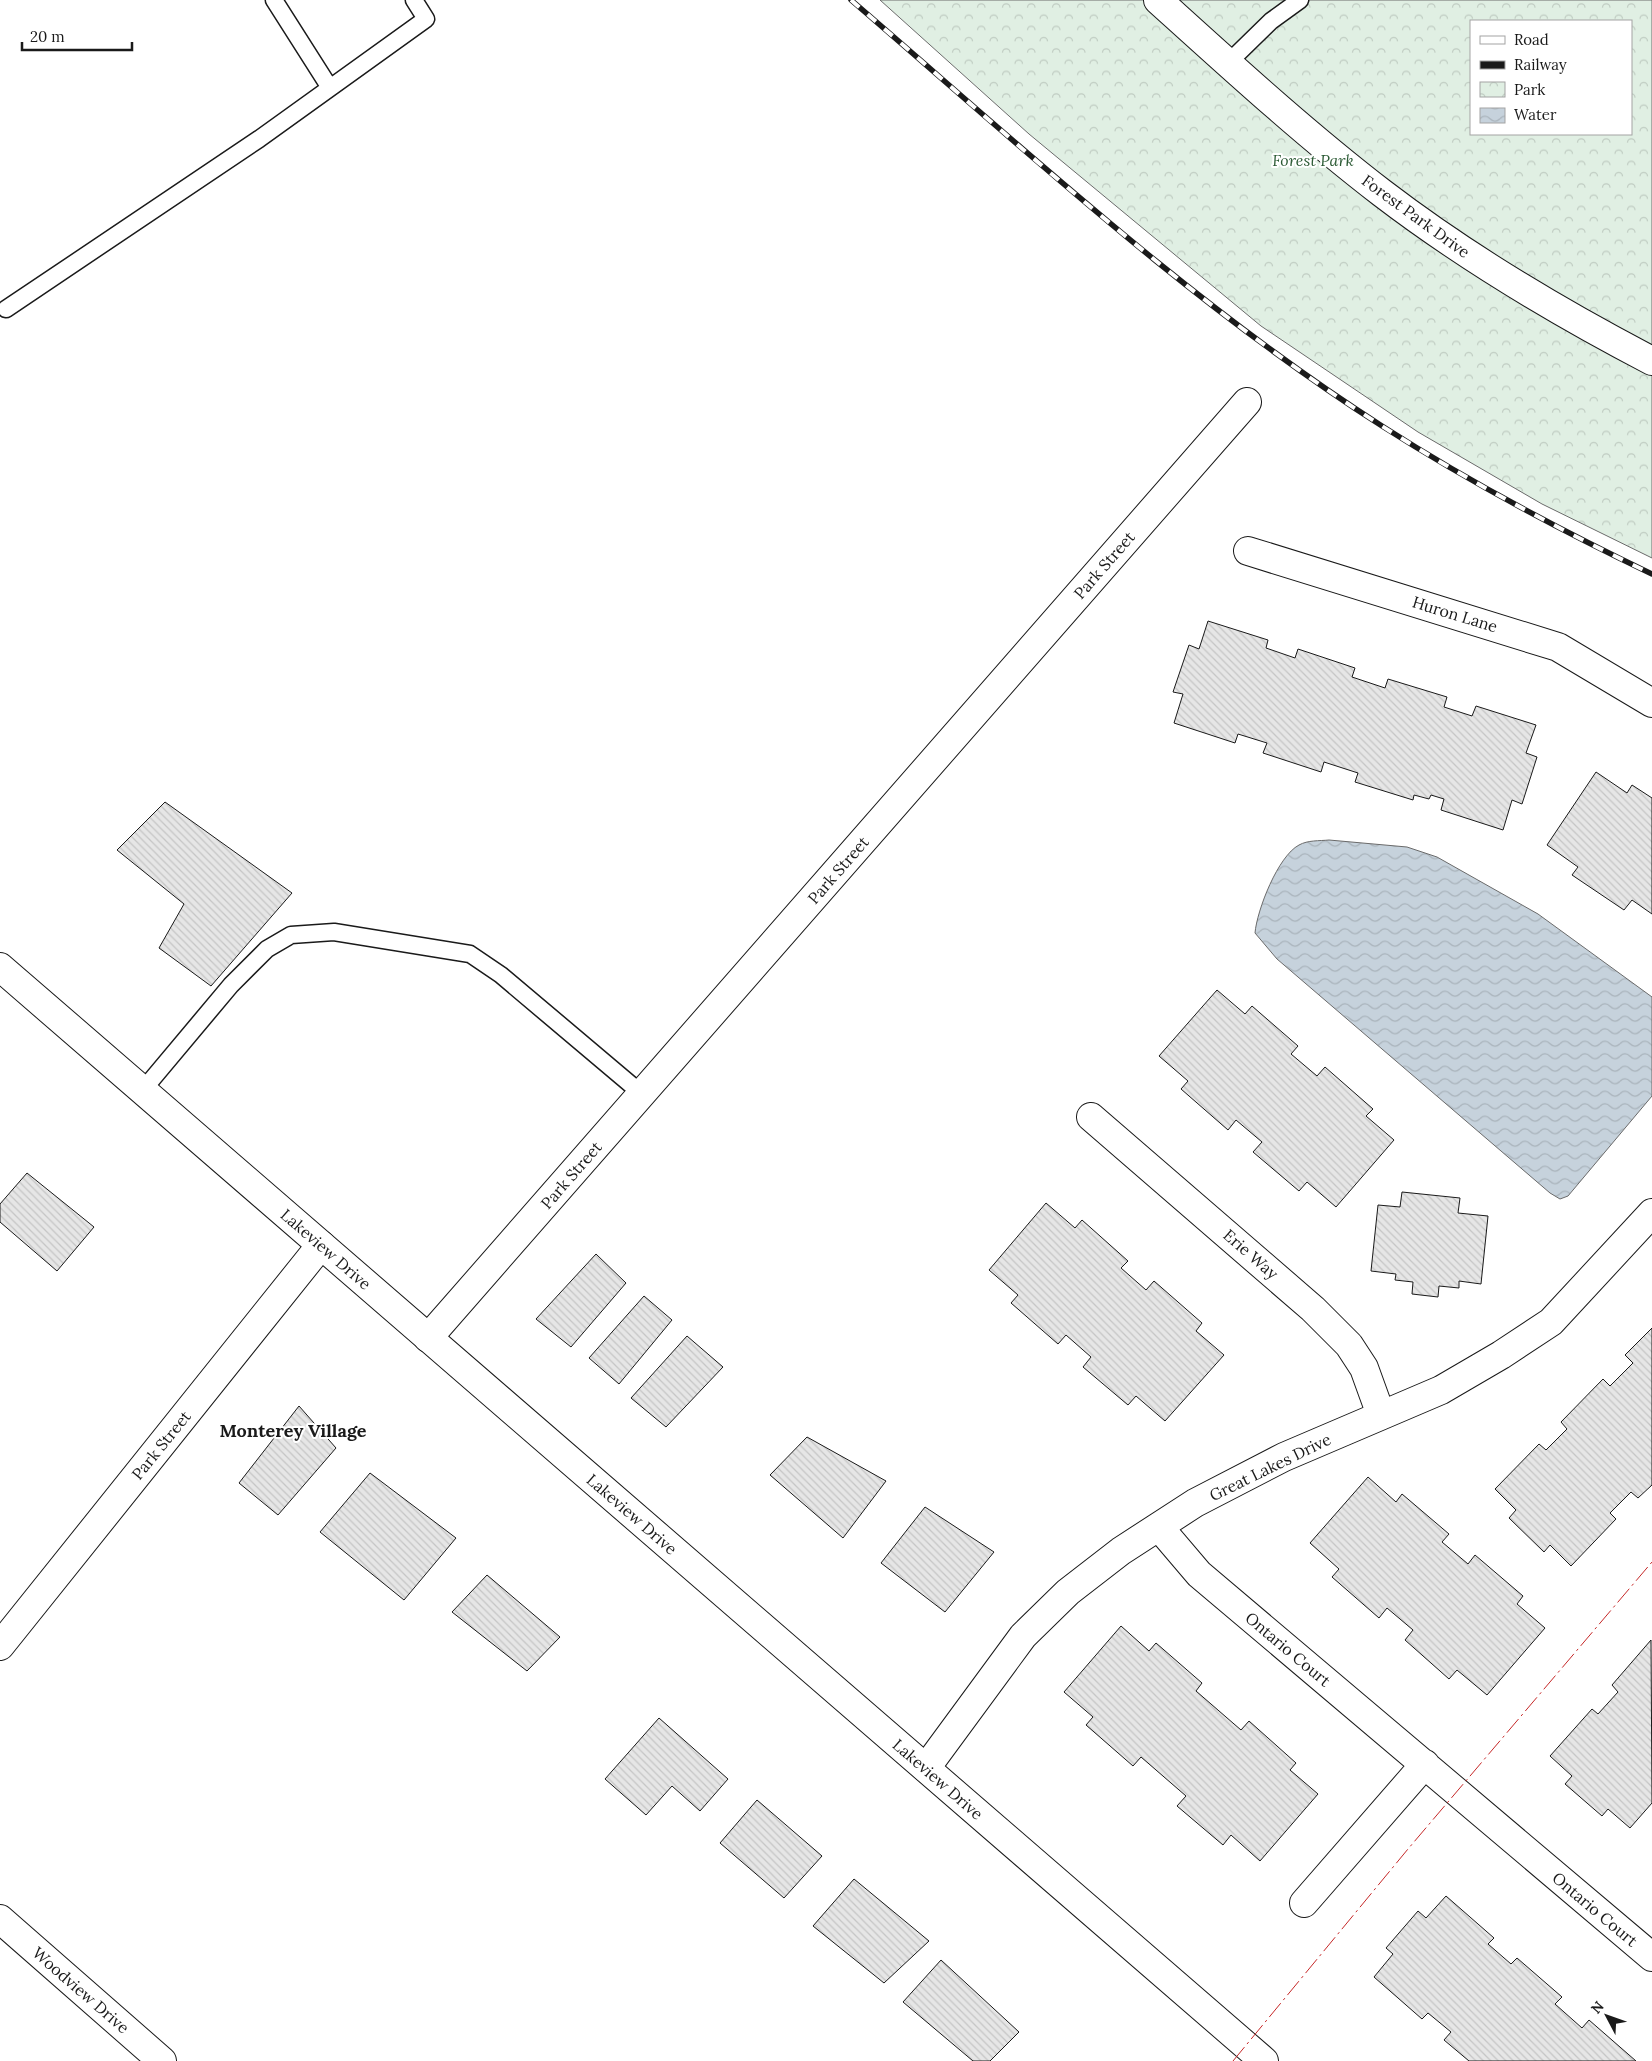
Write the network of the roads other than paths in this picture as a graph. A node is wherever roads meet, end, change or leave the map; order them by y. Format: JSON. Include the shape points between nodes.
{"nodes":[{"id":1,"x":274,"y":0,"type":"edge"},
{"id":2,"x":414,"y":0,"type":"edge"},
{"id":3,"x":1158,"y":0,"type":"edge"},
{"id":4,"x":1300,"y":0,"type":"edge"},
{"id":5,"x":1228,"y":63,"type":"junction"},
{"id":6,"x":330,"y":88,"type":"junction"},
{"id":7,"x":2,"y":308,"type":"edge"},
{"id":8,"x":1652,"y":361,"type":"edge"},
{"id":9,"x":1247,"y":402,"type":"dead end"},
{"id":10,"x":1248,"y":550,"type":"dead end"},
{"id":11,"x":1652,"y":703,"type":"edge"},
{"id":12,"x":0,"y":967,"type":"edge"},
{"id":13,"x":143,"y":1090,"type":"junction"},
{"id":14,"x":642,"y":1094,"type":"junction"},
{"id":15,"x":1090,"y":1117,"type":"dead end"},
{"id":16,"x":1652,"y":1213,"type":"edge"},
{"id":17,"x":321,"y":1244,"type":"junction"},
{"id":18,"x":428,"y":1338,"type":"junction"},
{"id":19,"x":1381,"y":1416,"type":"junction"},
{"id":20,"x":1159,"y":1527,"type":"junction"},
{"id":21,"x":0,"y":1646,"type":"edge"},
{"id":22,"x":1425,"y":1764,"type":"junction"},
{"id":23,"x":926,"y":1768,"type":"junction"},
{"id":24,"x":1304,"y":1903,"type":"dead end"},
{"id":25,"x":0,"y":1919,"type":"edge"},
{"id":26,"x":1647,"y":1944,"type":"edge"},
{"id":27,"x":162,"y":2061,"type":"edge"},
{"id":28,"x":1264,"y":2061,"type":"edge"}],
"edges":[{"from":1,"to":6,"type":"lane"},
{"from":2,"to":6,"type":"lane","via":[[426,19]]},
{"from":3,"to":5,"type":"street","name":"Forest Park Drive"},
{"from":4,"to":5,"type":"lane","via":[[1272,21]]},
{"from":5,"to":8,"type":"street","name":"Forest Park Drive","via":[[1382,193],[1477,260],[1565,315]]},
{"from":6,"to":7,"type":"lane"},
{"from":9,"to":14,"type":"street","name":"Park Street"},
{"from":10,"to":11,"type":"street","name":"Huron Lane","via":[[1558,647]]},
{"from":12,"to":13,"type":"street","name":"Lakeview Drive"},
{"from":13,"to":14,"type":"lane","via":[[231,986],[267,949],[291,935],[334,932],[470,954],[501,975]]},
{"from":13,"to":17,"type":"street","name":"Lakeview Drive"},
{"from":14,"to":18,"type":"street","name":"Park Street"},
{"from":15,"to":19,"type":"street","name":"Erie Way","via":[[1207,1215],[1349,1345],[1364,1368]]},
{"from":16,"to":19,"type":"street","name":"Great Lakes Drive","via":[[1551,1322],[1441,1390]]},
{"from":17,"to":18,"type":"street","name":"Lakeview Drive"},
{"from":17,"to":21,"type":"street","name":"Park Street"},
{"from":18,"to":23,"type":"street","name":"Lakeview Drive"},
{"from":19,"to":20,"type":"street","name":"Great Lakes Drive","via":[[1284,1456],[1195,1503]]},
{"from":20,"to":22,"type":"street","name":"Ontario Court","via":[[1199,1574]]},
{"from":20,"to":23,"type":"street","name":"Great Lakes Drive","via":[[1121,1551],[1068,1592],[1023,1636]]},
{"from":22,"to":24,"type":"street"},
{"from":22,"to":26,"type":"street","name":"Ontario Court"},
{"from":23,"to":28,"type":"street","name":"Lakeview Drive"},
{"from":25,"to":27,"type":"street","name":"Woodview Drive"}]}
